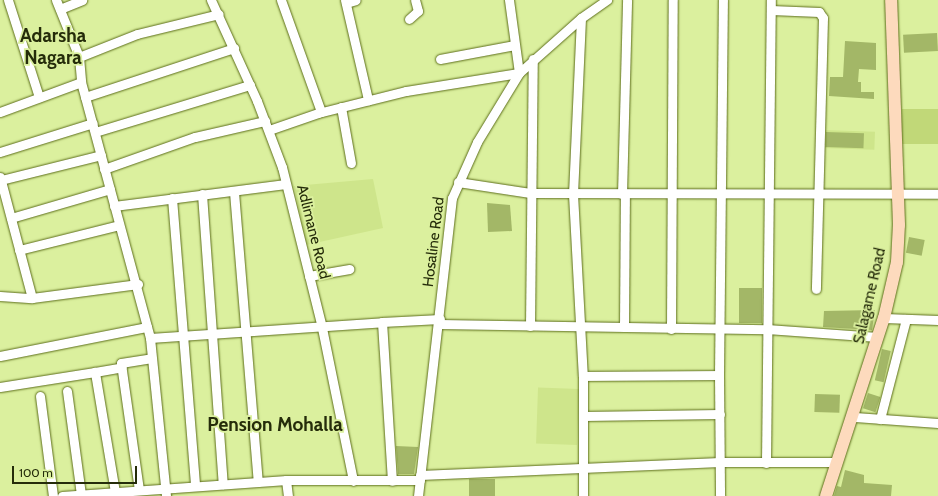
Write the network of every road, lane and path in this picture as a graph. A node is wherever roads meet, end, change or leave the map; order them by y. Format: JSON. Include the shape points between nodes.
{"nodes":[{"id":1,"x":8,"y":0,"type":"edge"},
{"id":2,"x":82,"y":0,"type":"edge"},
{"id":3,"x":210,"y":0,"type":"edge"},
{"id":4,"x":281,"y":0,"type":"edge"},
{"id":5,"x":356,"y":0,"type":"edge"},
{"id":6,"x":415,"y":0,"type":"edge"},
{"id":7,"x":509,"y":0,"type":"edge"},
{"id":8,"x":607,"y":0,"type":"edge"},
{"id":9,"x":627,"y":0,"type":"edge"},
{"id":10,"x":673,"y":0,"type":"edge"},
{"id":11,"x":723,"y":0,"type":"edge"},
{"id":12,"x":771,"y":0,"type":"edge"},
{"id":13,"x":891,"y":0,"type":"edge"},
{"id":14,"x":346,"y":1,"type":"edge"},
{"id":15,"x":58,"y":4,"type":"edge"},
{"id":16,"x":771,"y":10,"type":"junction"},
{"id":17,"x":219,"y":14,"type":"junction"},
{"id":18,"x":580,"y":18,"type":"junction"},
{"id":19,"x":409,"y":19,"type":"dead end"},
{"id":20,"x":515,"y":45,"type":"junction"},
{"id":21,"x":234,"y":48,"type":"junction"},
{"id":22,"x":79,"y":57,"type":"junction"},
{"id":23,"x":440,"y":58,"type":"dead end"},
{"id":24,"x":532,"y":59,"type":"junction"},
{"id":25,"x":519,"y":73,"type":"junction"},
{"id":26,"x":81,"y":82,"type":"junction"},
{"id":27,"x":250,"y":85,"type":"junction"},
{"id":28,"x":39,"y":97,"type":"junction"},
{"id":29,"x":85,"y":97,"type":"junction"},
{"id":30,"x":368,"y":100,"type":"junction"},
{"id":31,"x":341,"y":107,"type":"junction"},
{"id":32,"x":0,"y":112,"type":"edge"},
{"id":33,"x":321,"y":112,"type":"junction"},
{"id":34,"x":265,"y":121,"type":"junction"},
{"id":35,"x":94,"y":128,"type":"junction"},
{"id":36,"x":268,"y":130,"type":"junction"},
{"id":37,"x":0,"y":152,"type":"edge"},
{"id":38,"x":101,"y":155,"type":"junction"},
{"id":39,"x":352,"y":163,"type":"dead end"},
{"id":40,"x":104,"y":169,"type":"junction"},
{"id":41,"x":0,"y":179,"type":"edge"},
{"id":42,"x":458,"y":182,"type":"junction"},
{"id":43,"x":286,"y":184,"type":"junction"},
{"id":44,"x":110,"y":189,"type":"junction"},
{"id":45,"x":234,"y":192,"type":"junction"},
{"id":46,"x":530,"y":193,"type":"junction"},
{"id":47,"x":202,"y":194,"type":"junction"},
{"id":48,"x":573,"y":194,"type":"junction"},
{"id":49,"x":623,"y":194,"type":"junction"},
{"id":50,"x":671,"y":194,"type":"junction"},
{"id":51,"x":938,"y":194,"type":"edge"},
{"id":52,"x":720,"y":195,"type":"junction"},
{"id":53,"x":771,"y":195,"type":"junction"},
{"id":54,"x":818,"y":195,"type":"junction"},
{"id":55,"x":896,"y":196,"type":"junction"},
{"id":56,"x":172,"y":198,"type":"junction"},
{"id":57,"x":114,"y":206,"type":"junction"},
{"id":58,"x":11,"y":218,"type":"junction"},
{"id":59,"x":119,"y":225,"type":"junction"},
{"id":60,"x":19,"y":250,"type":"junction"},
{"id":61,"x":349,"y":269,"type":"dead end"},
{"id":62,"x":309,"y":276,"type":"junction"},
{"id":63,"x":138,"y":284,"type":"junction"},
{"id":64,"x":816,"y":290,"type":"dead end"},
{"id":65,"x":0,"y":296,"type":"edge"},
{"id":66,"x":32,"y":298,"type":"junction"},
{"id":67,"x":884,"y":318,"type":"junction"},
{"id":68,"x":906,"y":319,"type":"junction"},
{"id":69,"x":938,"y":320,"type":"edge"},
{"id":70,"x":382,"y":322,"type":"junction"},
{"id":71,"x":440,"y":322,"type":"junction"},
{"id":72,"x":530,"y":326,"type":"junction"},
{"id":73,"x":147,"y":327,"type":"junction"},
{"id":74,"x":624,"y":327,"type":"junction"},
{"id":75,"x":322,"y":328,"type":"junction"},
{"id":76,"x":581,"y":328,"type":"junction"},
{"id":77,"x":719,"y":328,"type":"junction"},
{"id":78,"x":671,"y":329,"type":"junction"},
{"id":79,"x":767,"y":329,"type":"junction"},
{"id":80,"x":245,"y":331,"type":"junction"},
{"id":81,"x":213,"y":334,"type":"junction"},
{"id":82,"x":183,"y":336,"type":"junction"},
{"id":83,"x":878,"y":337,"type":"junction"},
{"id":84,"x":150,"y":338,"type":"junction"},
{"id":85,"x":0,"y":356,"type":"edge"},
{"id":86,"x":152,"y":358,"type":"junction"},
{"id":87,"x":122,"y":367,"type":"junction"},
{"id":88,"x":94,"y":372,"type":"junction"},
{"id":89,"x":719,"y":375,"type":"junction"},
{"id":90,"x":583,"y":376,"type":"junction"},
{"id":91,"x":0,"y":387,"type":"edge"},
{"id":92,"x":67,"y":391,"type":"dead end"},
{"id":93,"x":40,"y":396,"type":"dead end"},
{"id":94,"x":720,"y":414,"type":"junction"},
{"id":95,"x":584,"y":416,"type":"junction"},
{"id":96,"x":854,"y":416,"type":"junction"},
{"id":97,"x":938,"y":416,"type":"edge"},
{"id":98,"x":880,"y":419,"type":"junction"},
{"id":99,"x":938,"y":423,"type":"edge"},
{"id":100,"x":720,"y":462,"type":"junction"},
{"id":101,"x":837,"y":462,"type":"junction"},
{"id":102,"x":766,"y":463,"type":"junction"},
{"id":103,"x":584,"y":466,"type":"junction"},
{"id":104,"x":420,"y":478,"type":"junction"},
{"id":105,"x":286,"y":480,"type":"junction"},
{"id":106,"x":353,"y":481,"type":"junction"},
{"id":107,"x":392,"y":481,"type":"junction"},
{"id":108,"x":258,"y":482,"type":"junction"},
{"id":109,"x":223,"y":484,"type":"junction"},
{"id":110,"x":195,"y":486,"type":"junction"},
{"id":111,"x":139,"y":490,"type":"junction"},
{"id":112,"x":115,"y":492,"type":"junction"},
{"id":113,"x":165,"y":492,"type":"edge"},
{"id":114,"x":81,"y":494,"type":"junction"},
{"id":115,"x":53,"y":496,"type":"edge"},
{"id":116,"x":62,"y":496,"type":"edge"},
{"id":117,"x":288,"y":496,"type":"edge"},
{"id":118,"x":418,"y":496,"type":"edge"},
{"id":119,"x":583,"y":496,"type":"edge"},
{"id":120,"x":720,"y":496,"type":"edge"},
{"id":121,"x":826,"y":496,"type":"edge"}],
"edges":[{"from":1,"to":28,"type":"street"},
{"from":2,"to":15,"type":"street"},
{"from":3,"to":17,"type":"street","name":"Adlimane Road"},
{"from":4,"to":33,"type":"street"},
{"from":5,"to":14,"type":"street"},
{"from":6,"to":19,"type":"street","via":[[418,11]]},
{"from":7,"to":20,"type":"street"},
{"from":8,"to":18,"type":"street","name":"Hosaline Road"},
{"from":9,"to":49,"type":"street"},
{"from":10,"to":50,"type":"street"},
{"from":11,"to":52,"type":"street"},
{"from":12,"to":16,"type":"street"},
{"from":13,"to":55,"type":"main road","name":"Salagame Road"},
{"from":14,"to":30,"type":"street"},
{"from":15,"to":22,"type":"street"},
{"from":16,"to":53,"type":"street"},
{"from":16,"to":54,"type":"street","via":[[819,12],[822,18]]},
{"from":17,"to":21,"type":"street","name":"Adlimane Road"},
{"from":17,"to":22,"type":"street","via":[[137,34]]},
{"from":18,"to":24,"type":"street","name":"Hosaline Road"},
{"from":18,"to":48,"type":"street"},
{"from":20,"to":23,"type":"street"},
{"from":20,"to":25,"type":"street"},
{"from":21,"to":27,"type":"street","name":"Adlimane Road"},
{"from":21,"to":29,"type":"street"},
{"from":22,"to":26,"type":"street"},
{"from":24,"to":25,"type":"street","name":"Hosaline Road"},
{"from":24,"to":46,"type":"street"},
{"from":25,"to":30,"type":"street"},
{"from":25,"to":42,"type":"street","name":"Hosaline Road","via":[[477,142]]},
{"from":26,"to":28,"type":"street"},
{"from":26,"to":29,"type":"street"},
{"from":27,"to":34,"type":"street","name":"Adlimane Road"},
{"from":27,"to":35,"type":"street"},
{"from":28,"to":32,"type":"street"},
{"from":29,"to":35,"type":"street"},
{"from":30,"to":31,"type":"street"},
{"from":31,"to":33,"type":"street"},
{"from":31,"to":39,"type":"street"},
{"from":33,"to":36,"type":"street"},
{"from":34,"to":36,"type":"street","name":"Adlimane Road"},
{"from":34,"to":40,"type":"street","via":[[195,137]]},
{"from":35,"to":37,"type":"street"},
{"from":35,"to":38,"type":"street"},
{"from":36,"to":43,"type":"street","name":"Adlimane Road"},
{"from":38,"to":40,"type":"street"},
{"from":38,"to":41,"type":"street"},
{"from":40,"to":44,"type":"street"},
{"from":41,"to":58,"type":"street"},
{"from":42,"to":46,"type":"street"},
{"from":42,"to":71,"type":"street","name":"Hosaline Road","via":[[452,198]]},
{"from":43,"to":45,"type":"street"},
{"from":43,"to":62,"type":"street","name":"Adlimane Road"},
{"from":44,"to":57,"type":"street"},
{"from":44,"to":58,"type":"street"},
{"from":45,"to":47,"type":"street"},
{"from":45,"to":80,"type":"street"},
{"from":46,"to":48,"type":"street"},
{"from":46,"to":72,"type":"street"},
{"from":47,"to":56,"type":"street"},
{"from":47,"to":81,"type":"street"},
{"from":48,"to":49,"type":"street"},
{"from":48,"to":76,"type":"street"},
{"from":49,"to":50,"type":"street"},
{"from":49,"to":74,"type":"street"},
{"from":50,"to":52,"type":"street"},
{"from":50,"to":78,"type":"street"},
{"from":51,"to":55,"type":"street"},
{"from":52,"to":53,"type":"street"},
{"from":52,"to":77,"type":"street"},
{"from":53,"to":54,"type":"street"},
{"from":53,"to":79,"type":"street"},
{"from":54,"to":55,"type":"street"},
{"from":54,"to":64,"type":"street"},
{"from":55,"to":67,"type":"main road","name":"Salagame Road","via":[[899,225],[897,262]]},
{"from":56,"to":57,"type":"street"},
{"from":56,"to":82,"type":"street"},
{"from":57,"to":59,"type":"street"},
{"from":58,"to":60,"type":"street"},
{"from":59,"to":60,"type":"street"},
{"from":59,"to":63,"type":"street"},
{"from":60,"to":66,"type":"street"},
{"from":61,"to":62,"type":"street"},
{"from":62,"to":75,"type":"street","name":"Adlimane Road"},
{"from":63,"to":66,"type":"street"},
{"from":63,"to":73,"type":"street"},
{"from":65,"to":66,"type":"street"},
{"from":67,"to":68,"type":"street"},
{"from":67,"to":83,"type":"main road","name":"Salagame Road"},
{"from":68,"to":69,"type":"street"},
{"from":68,"to":98,"type":"street"},
{"from":70,"to":71,"type":"street"},
{"from":70,"to":75,"type":"street"},
{"from":70,"to":107,"type":"street"},
{"from":71,"to":72,"type":"street"},
{"from":71,"to":104,"type":"street","name":"Hosaline Road"},
{"from":72,"to":76,"type":"street"},
{"from":73,"to":84,"type":"street"},
{"from":73,"to":85,"type":"street"},
{"from":74,"to":76,"type":"street"},
{"from":74,"to":78,"type":"street"},
{"from":75,"to":80,"type":"street"},
{"from":75,"to":106,"type":"street","name":"Adlimane Road"},
{"from":76,"to":90,"type":"street"},
{"from":77,"to":78,"type":"street"},
{"from":77,"to":79,"type":"street"},
{"from":77,"to":89,"type":"street"},
{"from":79,"to":83,"type":"street"},
{"from":79,"to":102,"type":"street","via":[[770,383]]},
{"from":80,"to":81,"type":"street"},
{"from":80,"to":108,"type":"street"},
{"from":81,"to":82,"type":"street"},
{"from":81,"to":109,"type":"street"},
{"from":82,"to":84,"type":"street"},
{"from":82,"to":110,"type":"street"},
{"from":83,"to":96,"type":"main road","name":"Salagame Road"},
{"from":84,"to":86,"type":"street"},
{"from":86,"to":87,"type":"street","via":[[121,363]]},
{"from":86,"to":113,"type":"street"},
{"from":87,"to":88,"type":"street"},
{"from":87,"to":111,"type":"street"},
{"from":88,"to":91,"type":"street"},
{"from":88,"to":112,"type":"street"},
{"from":89,"to":90,"type":"street"},
{"from":89,"to":94,"type":"street"},
{"from":90,"to":95,"type":"street"},
{"from":92,"to":114,"type":"street"},
{"from":93,"to":115,"type":"street"},
{"from":94,"to":95,"type":"street"},
{"from":94,"to":100,"type":"street"},
{"from":95,"to":103,"type":"street"},
{"from":96,"to":98,"type":"street"},
{"from":96,"to":101,"type":"main road","name":"Salagame Road"},
{"from":97,"to":99,"type":"street"},
{"from":98,"to":99,"type":"street"},
{"from":100,"to":102,"type":"street"},
{"from":100,"to":103,"type":"street"},
{"from":100,"to":120,"type":"street"},
{"from":101,"to":102,"type":"street"},
{"from":101,"to":121,"type":"main road","name":"Salagame Road"},
{"from":103,"to":104,"type":"street"},
{"from":103,"to":119,"type":"street"},
{"from":104,"to":107,"type":"street"},
{"from":104,"to":118,"type":"street","name":"Hosaline Road"},
{"from":105,"to":106,"type":"street"},
{"from":105,"to":108,"type":"street"},
{"from":105,"to":117,"type":"street"},
{"from":106,"to":107,"type":"street"},
{"from":108,"to":109,"type":"street"},
{"from":109,"to":110,"type":"street"},
{"from":110,"to":113,"type":"street"},
{"from":111,"to":112,"type":"street"},
{"from":111,"to":113,"type":"street"},
{"from":112,"to":114,"type":"street"},
{"from":114,"to":116,"type":"street"}]}
